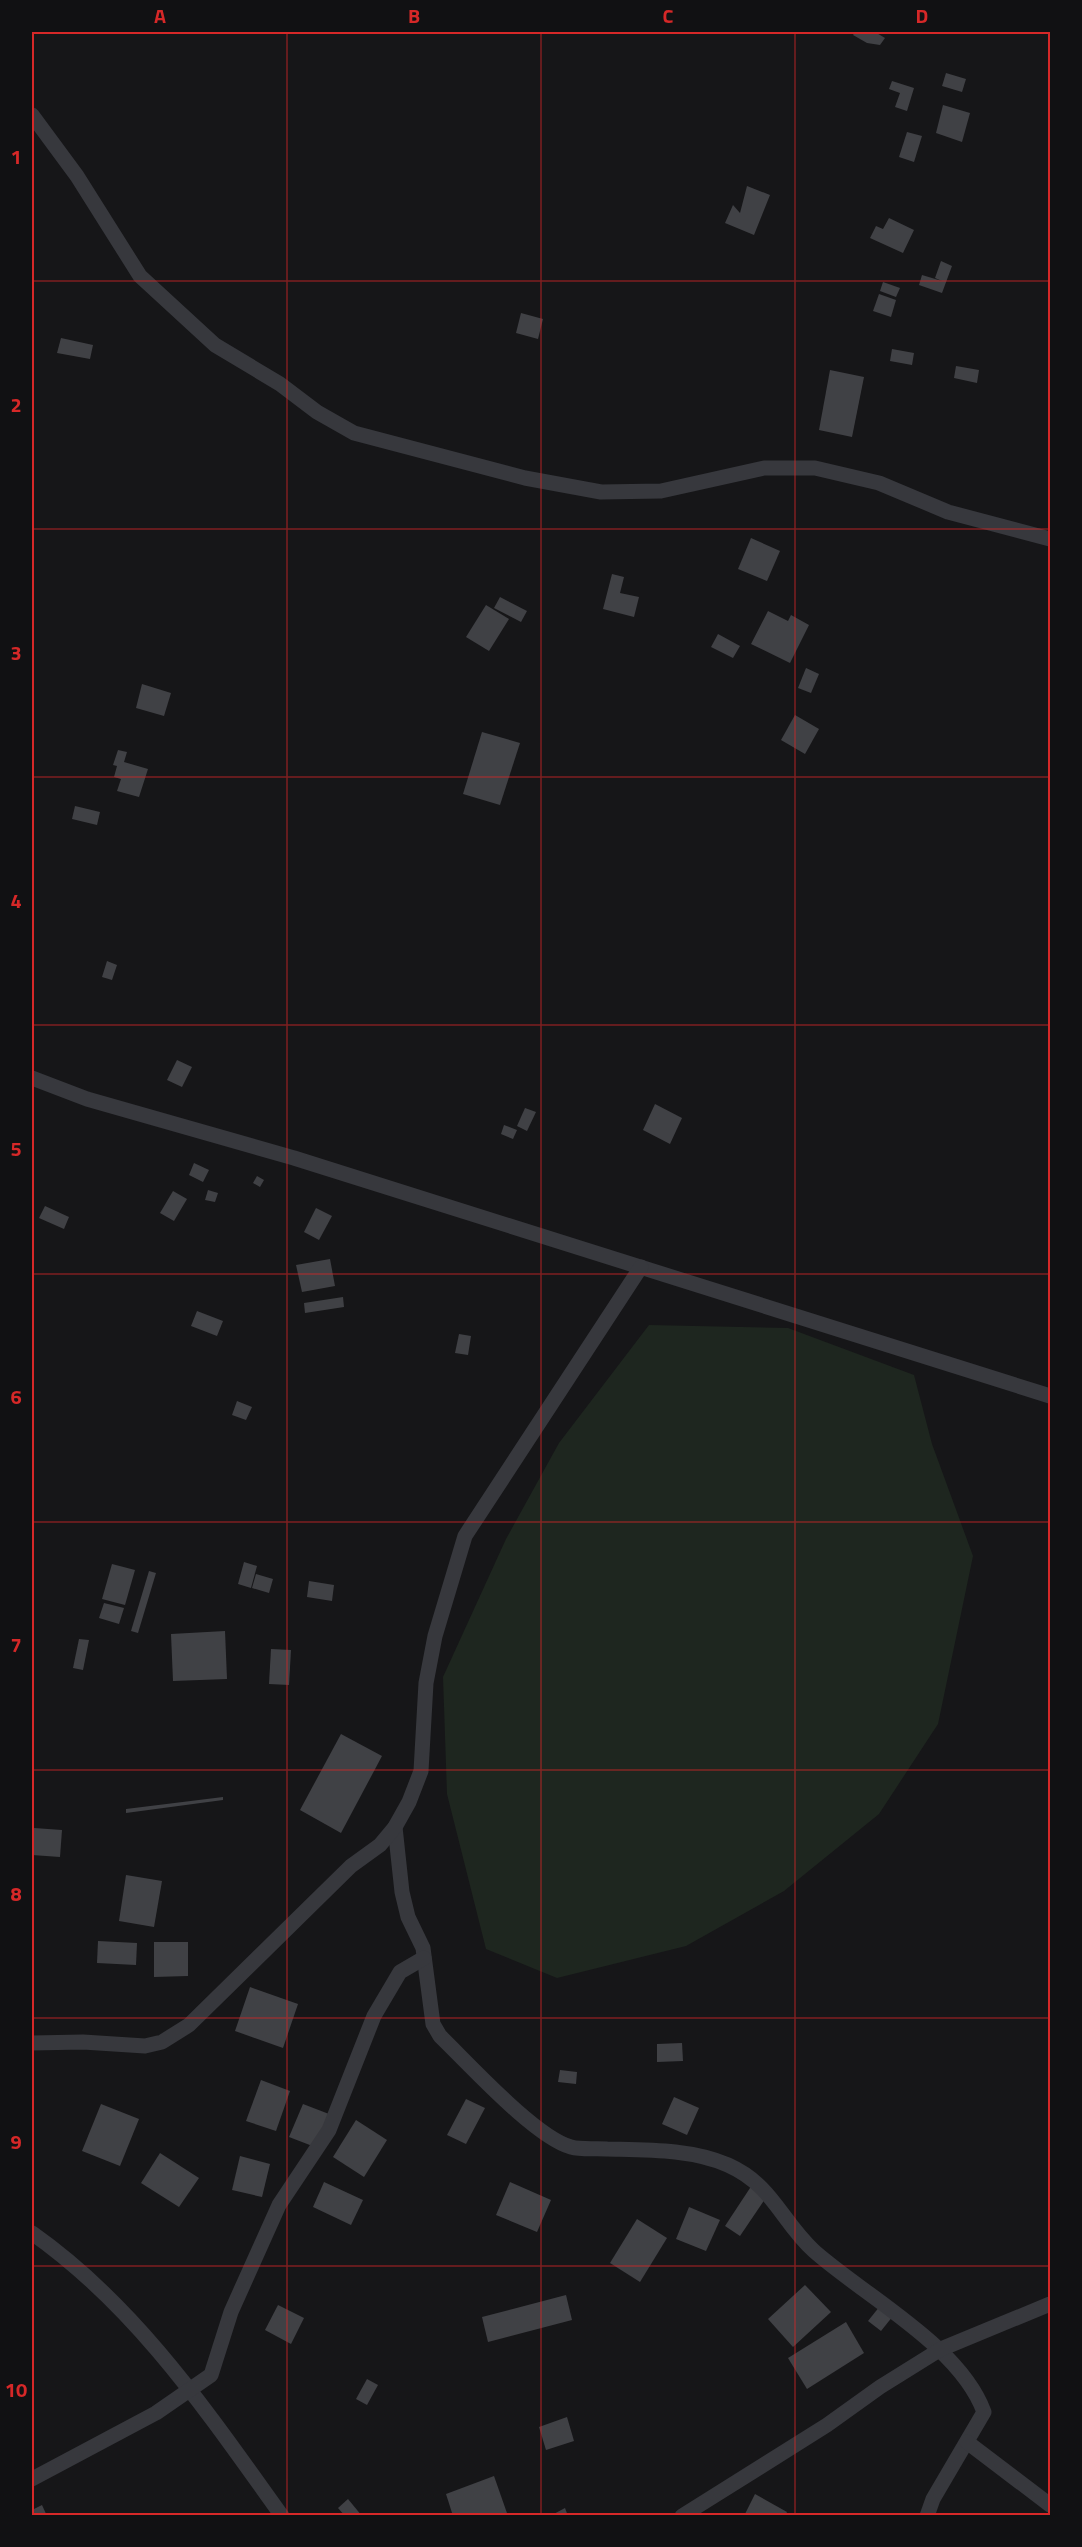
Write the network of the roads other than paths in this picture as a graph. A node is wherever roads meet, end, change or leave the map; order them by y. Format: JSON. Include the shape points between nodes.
{"nodes":[{"id":1,"x":32,"y":114,"type":"edge"},
{"id":2,"x":1050,"y":539,"type":"edge"},
{"id":3,"x":32,"y":1078,"type":"edge"},
{"id":4,"x":641,"y":1267,"type":"junction"},
{"id":5,"x":1050,"y":1396,"type":"edge"},
{"id":6,"x":395,"y":1827,"type":"junction"},
{"id":7,"x":424,"y":1958,"type":"junction"},
{"id":8,"x":32,"y":2043,"type":"edge"},
{"id":9,"x":32,"y":2233,"type":"edge"},
{"id":10,"x":1050,"y":2304,"type":"edge"},
{"id":11,"x":941,"y":2349,"type":"junction"},
{"id":12,"x":191,"y":2391,"type":"junction"},
{"id":13,"x":967,"y":2442,"type":"junction"},
{"id":14,"x":32,"y":2479,"type":"edge"},
{"id":15,"x":1050,"y":2505,"type":"edge"},
{"id":16,"x":282,"y":2516,"type":"edge"},
{"id":17,"x":682,"y":2516,"type":"edge"},
{"id":18,"x":927,"y":2516,"type":"edge"}],
"edges":[{"from":1,"to":2,"type":"street","via":[[77,176],[140,276],[215,345],[354,433],[525,478],[601,492],[661,491],[764,468],[815,468],[879,483],[948,512]]},
{"from":3,"to":4,"type":"street","via":[[87,1099],[294,1158]]},
{"from":4,"to":5,"type":"street"},
{"from":4,"to":6,"type":"street","via":[[465,1536],[435,1636],[426,1683],[421,1771]]},
{"from":6,"to":7,"type":"street","via":[[402,1892]]},
{"from":6,"to":8,"type":"street","via":[[381,1845],[351,1866],[189,2025],[162,2042],[145,2046]]},
{"from":7,"to":11,"type":"street","via":[[433,2024],[440,2036],[545,2134],[574,2148],[664,2151],[708,2158],[746,2174],[759,2183],[812,2249]]},
{"from":7,"to":12,"type":"street","via":[[400,1972],[374,2016],[329,2130],[279,2205],[231,2313],[211,2375]]},
{"from":9,"to":12,"type":"street","via":[[97,2284],[175,2368]]},
{"from":10,"to":11,"type":"street"},
{"from":11,"to":13,"type":"street","via":[[984,2412]]},
{"from":11,"to":17,"type":"street"},
{"from":12,"to":14,"type":"street"},
{"from":12,"to":16,"type":"street"},
{"from":13,"to":15,"type":"street"},
{"from":13,"to":18,"type":"street"}]}
